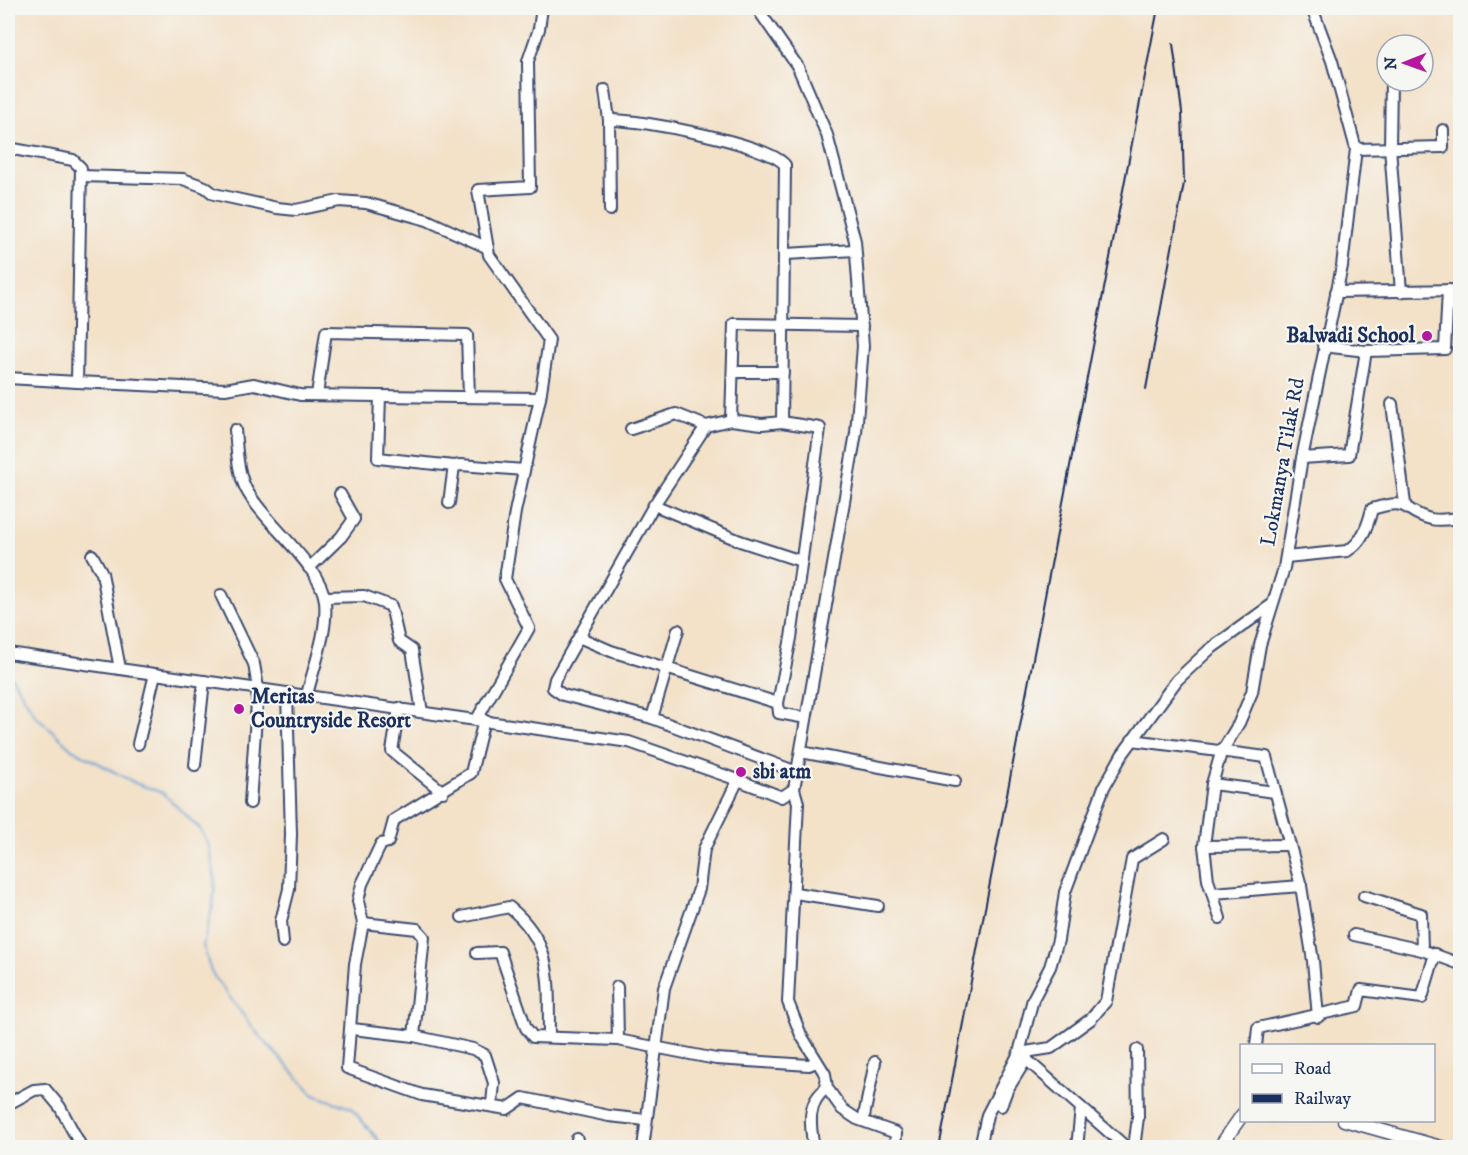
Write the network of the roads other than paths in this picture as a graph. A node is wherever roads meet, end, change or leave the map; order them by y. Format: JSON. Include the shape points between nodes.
{"nodes":[{"id":1,"x":542,"y":8,"type":"edge"},
{"id":2,"x":1312,"y":8,"type":"edge"},
{"id":3,"x":760,"y":9,"type":"edge"},
{"id":4,"x":605,"y":90,"type":"dead end"},
{"id":5,"x":1391,"y":93,"type":"edge"},
{"id":6,"x":609,"y":120,"type":"junction"},
{"id":7,"x":1443,"y":130,"type":"dead end"},
{"id":8,"x":1390,"y":147,"type":"junction"},
{"id":9,"x":8,"y":148,"type":"edge"},
{"id":10,"x":1356,"y":149,"type":"junction"},
{"id":11,"x":81,"y":176,"type":"junction"},
{"id":12,"x":610,"y":210,"type":"dead end"},
{"id":13,"x":488,"y":248,"type":"junction"},
{"id":14,"x":855,"y":250,"type":"junction"},
{"id":15,"x":786,"y":254,"type":"junction"},
{"id":16,"x":1448,"y":290,"type":"junction"},
{"id":17,"x":1461,"y":290,"type":"edge"},
{"id":18,"x":1336,"y":292,"type":"junction"},
{"id":19,"x":1401,"y":292,"type":"junction"},
{"id":20,"x":783,"y":323,"type":"junction"},
{"id":21,"x":862,"y":326,"type":"junction"},
{"id":22,"x":1323,"y":346,"type":"junction"},
{"id":23,"x":1366,"y":351,"type":"junction"},
{"id":24,"x":733,"y":372,"type":"junction"},
{"id":25,"x":783,"y":372,"type":"junction"},
{"id":26,"x":8,"y":378,"type":"edge"},
{"id":27,"x":77,"y":382,"type":"junction"},
{"id":28,"x":317,"y":395,"type":"junction"},
{"id":29,"x":380,"y":396,"type":"junction"},
{"id":30,"x":470,"y":397,"type":"junction"},
{"id":31,"x":540,"y":398,"type":"junction"},
{"id":32,"x":1392,"y":404,"type":"dead end"},
{"id":33,"x":731,"y":420,"type":"junction"},
{"id":34,"x":782,"y":422,"type":"junction"},
{"id":35,"x":706,"y":426,"type":"junction"},
{"id":36,"x":631,"y":429,"type":"dead end"},
{"id":37,"x":235,"y":430,"type":"dead end"},
{"id":38,"x":1302,"y":458,"type":"junction"},
{"id":39,"x":454,"y":466,"type":"junction"},
{"id":40,"x":524,"y":470,"type":"junction"},
{"id":41,"x":340,"y":494,"type":"dead end"},
{"id":42,"x":449,"y":503,"type":"dead end"},
{"id":43,"x":1405,"y":504,"type":"junction"},
{"id":44,"x":654,"y":505,"type":"junction"},
{"id":45,"x":1461,"y":518,"type":"edge"},
{"id":46,"x":92,"y":555,"type":"dead end"},
{"id":47,"x":1286,"y":557,"type":"junction"},
{"id":48,"x":801,"y":561,"type":"junction"},
{"id":49,"x":309,"y":568,"type":"junction"},
{"id":50,"x":221,"y":595,"type":"dead end"},
{"id":51,"x":325,"y":597,"type":"junction"},
{"id":52,"x":1270,"y":606,"type":"junction"},
{"id":53,"x":678,"y":630,"type":"dead end"},
{"id":54,"x":580,"y":638,"type":"junction"},
{"id":55,"x":13,"y":654,"type":"edge"},
{"id":56,"x":667,"y":668,"type":"junction"},
{"id":57,"x":120,"y":669,"type":"junction"},
{"id":58,"x":155,"y":674,"type":"junction"},
{"id":59,"x":204,"y":681,"type":"junction"},
{"id":60,"x":258,"y":688,"type":"junction"},
{"id":61,"x":287,"y":693,"type":"junction"},
{"id":62,"x":307,"y":695,"type":"junction"},
{"id":63,"x":778,"y":703,"type":"junction"},
{"id":64,"x":399,"y":708,"type":"junction"},
{"id":65,"x":422,"y":712,"type":"junction"},
{"id":66,"x":652,"y":718,"type":"junction"},
{"id":67,"x":806,"y":718,"type":"junction"},
{"id":68,"x":480,"y":720,"type":"junction"},
{"id":69,"x":1132,"y":740,"type":"junction"},
{"id":70,"x":138,"y":744,"type":"dead end"},
{"id":71,"x":801,"y":752,"type":"junction"},
{"id":72,"x":1221,"y":753,"type":"junction"},
{"id":73,"x":195,"y":765,"type":"dead end"},
{"id":74,"x":797,"y":772,"type":"junction"},
{"id":75,"x":738,"y":780,"type":"junction"},
{"id":76,"x":955,"y":781,"type":"dead end"},
{"id":77,"x":1212,"y":784,"type":"junction"},
{"id":78,"x":794,"y":789,"type":"junction"},
{"id":79,"x":443,"y":792,"type":"junction"},
{"id":80,"x":1275,"y":792,"type":"junction"},
{"id":81,"x":250,"y":803,"type":"dead end"},
{"id":82,"x":1164,"y":839,"type":"dead end"},
{"id":83,"x":1290,"y":845,"type":"junction"},
{"id":84,"x":1204,"y":846,"type":"junction"},
{"id":85,"x":1301,"y":886,"type":"junction"},
{"id":86,"x":795,"y":893,"type":"junction"},
{"id":87,"x":1213,"y":893,"type":"junction"},
{"id":88,"x":1364,"y":896,"type":"dead end"},
{"id":89,"x":878,"y":906,"type":"dead end"},
{"id":90,"x":462,"y":917,"type":"dead end"},
{"id":91,"x":1220,"y":918,"type":"dead end"},
{"id":92,"x":363,"y":923,"type":"junction"},
{"id":93,"x":1353,"y":935,"type":"dead end"},
{"id":94,"x":283,"y":942,"type":"dead end"},
{"id":95,"x":1422,"y":950,"type":"junction"},
{"id":96,"x":477,"y":953,"type":"dead end"},
{"id":97,"x":1435,"y":954,"type":"junction"},
{"id":98,"x":1461,"y":964,"type":"edge"},
{"id":99,"x":617,"y":987,"type":"dead end"},
{"id":100,"x":1318,"y":1017,"type":"junction"},
{"id":101,"x":352,"y":1029,"type":"junction"},
{"id":102,"x":414,"y":1036,"type":"junction"},
{"id":103,"x":549,"y":1037,"type":"junction"},
{"id":104,"x":618,"y":1040,"type":"junction"},
{"id":105,"x":1256,"y":1044,"type":"edge"},
{"id":106,"x":656,"y":1046,"type":"junction"},
{"id":107,"x":1137,"y":1050,"type":"dead end"},
{"id":108,"x":1023,"y":1055,"type":"junction"},
{"id":109,"x":816,"y":1062,"type":"junction"},
{"id":110,"x":875,"y":1062,"type":"dead end"},
{"id":111,"x":827,"y":1088,"type":"junction"},
{"id":112,"x":8,"y":1104,"type":"edge"},
{"id":113,"x":492,"y":1104,"type":"junction"},
{"id":114,"x":1001,"y":1106,"type":"dead end"},
{"id":115,"x":1081,"y":1108,"type":"junction"},
{"id":116,"x":1240,"y":1116,"type":"edge"},
{"id":117,"x":646,"y":1120,"type":"junction"},
{"id":118,"x":863,"y":1121,"type":"junction"},
{"id":119,"x":1351,"y":1122,"type":"edge"},
{"id":120,"x":82,"y":1148,"type":"edge"},
{"id":121,"x":643,"y":1148,"type":"edge"},
{"id":122,"x":814,"y":1148,"type":"edge"},
{"id":123,"x":895,"y":1148,"type":"edge"},
{"id":124,"x":980,"y":1148,"type":"edge"},
{"id":125,"x":1077,"y":1148,"type":"edge"},
{"id":126,"x":1127,"y":1148,"type":"edge"},
{"id":127,"x":1134,"y":1148,"type":"edge"},
{"id":128,"x":1219,"y":1148,"type":"edge"},
{"id":129,"x":1444,"y":1148,"type":"edge"}],
"edges":[{"from":1,"to":13,"type":"street","via":[[540,29],[528,61],[530,187],[478,190]]},
{"from":2,"to":10,"type":"street","name":"Lokmanya Tilak Rd","via":[[1332,61]]},
{"from":3,"to":14,"type":"street","via":[[798,67],[827,135]]},
{"from":4,"to":6,"type":"street"},
{"from":5,"to":8,"type":"street"},
{"from":6,"to":12,"type":"street"},
{"from":6,"to":15,"type":"street","via":[[736,141],[780,158],[785,165]]},
{"from":7,"to":8,"type":"street","via":[[1443,147]]},
{"from":8,"to":10,"type":"street"},
{"from":8,"to":19,"type":"street"},
{"from":9,"to":11,"type":"street","via":[[72,160],[81,168]]},
{"from":10,"to":18,"type":"street","name":"Lokmanya Tilak Rd"},
{"from":11,"to":13,"type":"street","via":[[183,179],[214,194],[296,210],[339,201],[366,202],[427,220]]},
{"from":11,"to":27,"type":"street"},
{"from":13,"to":31,"type":"street","via":[[489,255],[549,340]]},
{"from":14,"to":15,"type":"street"},
{"from":14,"to":21,"type":"street"},
{"from":15,"to":20,"type":"street"},
{"from":16,"to":17,"type":"street"},
{"from":16,"to":19,"type":"street"},
{"from":16,"to":23,"type":"street","via":[[1445,349]]},
{"from":18,"to":19,"type":"street"},
{"from":18,"to":22,"type":"street","name":"Lokmanya Tilak Rd"},
{"from":20,"to":21,"type":"street"},
{"from":20,"to":24,"type":"street","via":[[734,324]]},
{"from":20,"to":25,"type":"street"},
{"from":21,"to":67,"type":"street","via":[[856,433]]},
{"from":22,"to":23,"type":"street"},
{"from":22,"to":38,"type":"street","name":"Lokmanya Tilak Rd"},
{"from":23,"to":38,"type":"street","via":[[1349,455]]},
{"from":24,"to":25,"type":"street"},
{"from":24,"to":33,"type":"street"},
{"from":25,"to":34,"type":"street"},
{"from":26,"to":27,"type":"street"},
{"from":27,"to":28,"type":"street","via":[[225,389],[254,384]]},
{"from":28,"to":29,"type":"street"},
{"from":28,"to":30,"type":"street","via":[[326,332],[466,335]]},
{"from":29,"to":30,"type":"street"},
{"from":29,"to":39,"type":"street","via":[[378,458]]},
{"from":30,"to":31,"type":"street"},
{"from":31,"to":40,"type":"street"},
{"from":32,"to":43,"type":"street"},
{"from":33,"to":34,"type":"street"},
{"from":33,"to":35,"type":"street"},
{"from":34,"to":48,"type":"street","via":[[820,428]]},
{"from":35,"to":36,"type":"street","via":[[676,414]]},
{"from":35,"to":44,"type":"street"},
{"from":37,"to":49,"type":"street","via":[[246,489]]},
{"from":38,"to":47,"type":"street","name":"Lokmanya Tilak Rd"},
{"from":39,"to":40,"type":"street"},
{"from":39,"to":42,"type":"street"},
{"from":40,"to":68,"type":"street","via":[[505,579],[529,628]]},
{"from":41,"to":49,"type":"street","via":[[354,519]]},
{"from":43,"to":45,"type":"street","via":[[1432,519]]},
{"from":43,"to":47,"type":"street","via":[[1372,509],[1367,527],[1352,548]]},
{"from":44,"to":48,"type":"street","via":[[740,541]]},
{"from":44,"to":54,"type":"street"},
{"from":46,"to":57,"type":"street","via":[[102,573]]},
{"from":47,"to":52,"type":"street","name":"Lokmanya Tilak Rd"},
{"from":48,"to":63,"type":"street"},
{"from":49,"to":51,"type":"street"},
{"from":50,"to":60,"type":"street","via":[[254,664]]},
{"from":51,"to":62,"type":"street","via":[[326,619]]},
{"from":51,"to":65,"type":"street","via":[[364,596],[391,606],[399,641],[412,650]]},
{"from":52,"to":69,"type":"street","via":[[1209,650],[1177,680]]},
{"from":52,"to":72,"type":"street","name":"Lokmanya Tilak Rd","via":[[1252,692]]},
{"from":53,"to":56,"type":"street"},
{"from":54,"to":56,"type":"street"},
{"from":54,"to":66,"type":"street","via":[[553,688],[562,695]]},
{"from":55,"to":57,"type":"street"},
{"from":56,"to":63,"type":"street"},
{"from":56,"to":66,"type":"street"},
{"from":57,"to":58,"type":"street"},
{"from":58,"to":59,"type":"street"},
{"from":58,"to":70,"type":"street"},
{"from":59,"to":60,"type":"street"},
{"from":59,"to":73,"type":"street"},
{"from":60,"to":61,"type":"street"},
{"from":60,"to":81,"type":"street"},
{"from":61,"to":62,"type":"street"},
{"from":61,"to":94,"type":"street","via":[[291,834],[289,889],[281,921]]},
{"from":62,"to":64,"type":"street"},
{"from":63,"to":67,"type":"street","via":[[779,713]]},
{"from":64,"to":65,"type":"street"},
{"from":64,"to":79,"type":"street","via":[[392,751]]},
{"from":65,"to":68,"type":"street"},
{"from":66,"to":74,"type":"street"},
{"from":67,"to":71,"type":"street"},
{"from":68,"to":75,"type":"street","via":[[629,742]]},
{"from":68,"to":79,"type":"street","via":[[471,773]]},
{"from":69,"to":72,"type":"street"},
{"from":69,"to":108,"type":"street","via":[[1104,787],[1065,892],[1058,940],[1050,967],[1033,999]]},
{"from":71,"to":74,"type":"street"},
{"from":71,"to":76,"type":"street"},
{"from":72,"to":77,"type":"street","name":"Lokmanya Tilak Rd"},
{"from":72,"to":80,"type":"street","via":[[1266,757]]},
{"from":74,"to":78,"type":"street"},
{"from":75,"to":78,"type":"street","via":[[782,797]]},
{"from":75,"to":106,"type":"street","via":[[704,849],[699,890],[664,988]]},
{"from":77,"to":80,"type":"street"},
{"from":77,"to":84,"type":"street","name":"Lokmanya Tilak Rd"},
{"from":78,"to":86,"type":"street","via":[[798,804]]},
{"from":79,"to":92,"type":"street","via":[[394,820],[388,842],[381,844],[362,884],[358,901]]},
{"from":80,"to":83,"type":"street"},
{"from":82,"to":108,"type":"street","via":[[1132,859],[1106,1001],[1091,1019],[1051,1048]]},
{"from":83,"to":84,"type":"street"},
{"from":83,"to":85,"type":"street"},
{"from":84,"to":87,"type":"street","name":"Lokmanya Tilak Rd"},
{"from":85,"to":87,"type":"street"},
{"from":85,"to":100,"type":"street"},
{"from":86,"to":89,"type":"street"},
{"from":86,"to":109,"type":"street","via":[[788,1002]]},
{"from":87,"to":91,"type":"street","name":"Lokmanya Tilak Rd"},
{"from":88,"to":95,"type":"street","via":[[1421,914]]},
{"from":90,"to":103,"type":"street","via":[[508,907],[528,924],[548,963]]},
{"from":92,"to":101,"type":"street","via":[[355,964]]},
{"from":92,"to":102,"type":"street","via":[[417,929],[424,937]]},
{"from":93,"to":95,"type":"street"},
{"from":95,"to":97,"type":"street"},
{"from":96,"to":103,"type":"street","via":[[500,952],[526,1028],[532,1037]]},
{"from":97,"to":98,"type":"street"},
{"from":97,"to":100,"type":"street","via":[[1422,999],[1361,990],[1357,1006]]},
{"from":99,"to":104,"type":"street"},
{"from":100,"to":105,"type":"street","via":[[1258,1029]]},
{"from":101,"to":102,"type":"street"},
{"from":101,"to":113,"type":"street","via":[[347,1068],[352,1072],[422,1095]]},
{"from":102,"to":113,"type":"street","via":[[484,1055],[494,1083]]},
{"from":103,"to":104,"type":"street"},
{"from":104,"to":106,"type":"street"},
{"from":106,"to":109,"type":"street","via":[[716,1059],[809,1065]]},
{"from":106,"to":117,"type":"street"},
{"from":107,"to":127,"type":"street","via":[[1138,1117]]},
{"from":108,"to":114,"type":"street"},
{"from":108,"to":115,"type":"street"},
{"from":108,"to":124,"type":"street","via":[[987,1115]]},
{"from":109,"to":111,"type":"street","via":[[825,1074]]},
{"from":110,"to":118,"type":"street"},
{"from":111,"to":118,"type":"street","via":[[842,1109]]},
{"from":111,"to":122,"type":"street","via":[[811,1110],[809,1123]]},
{"from":112,"to":120,"type":"street","via":[[34,1090],[45,1089],[60,1107]]},
{"from":113,"to":117,"type":"street","via":[[507,1108],[523,1098]]},
{"from":115,"to":125,"type":"street"},
{"from":115,"to":126,"type":"street"},
{"from":116,"to":128,"type":"main road"},
{"from":117,"to":121,"type":"street"},
{"from":118,"to":123,"type":"street","via":[[896,1133]]},
{"from":119,"to":129,"type":"main road"}]}
